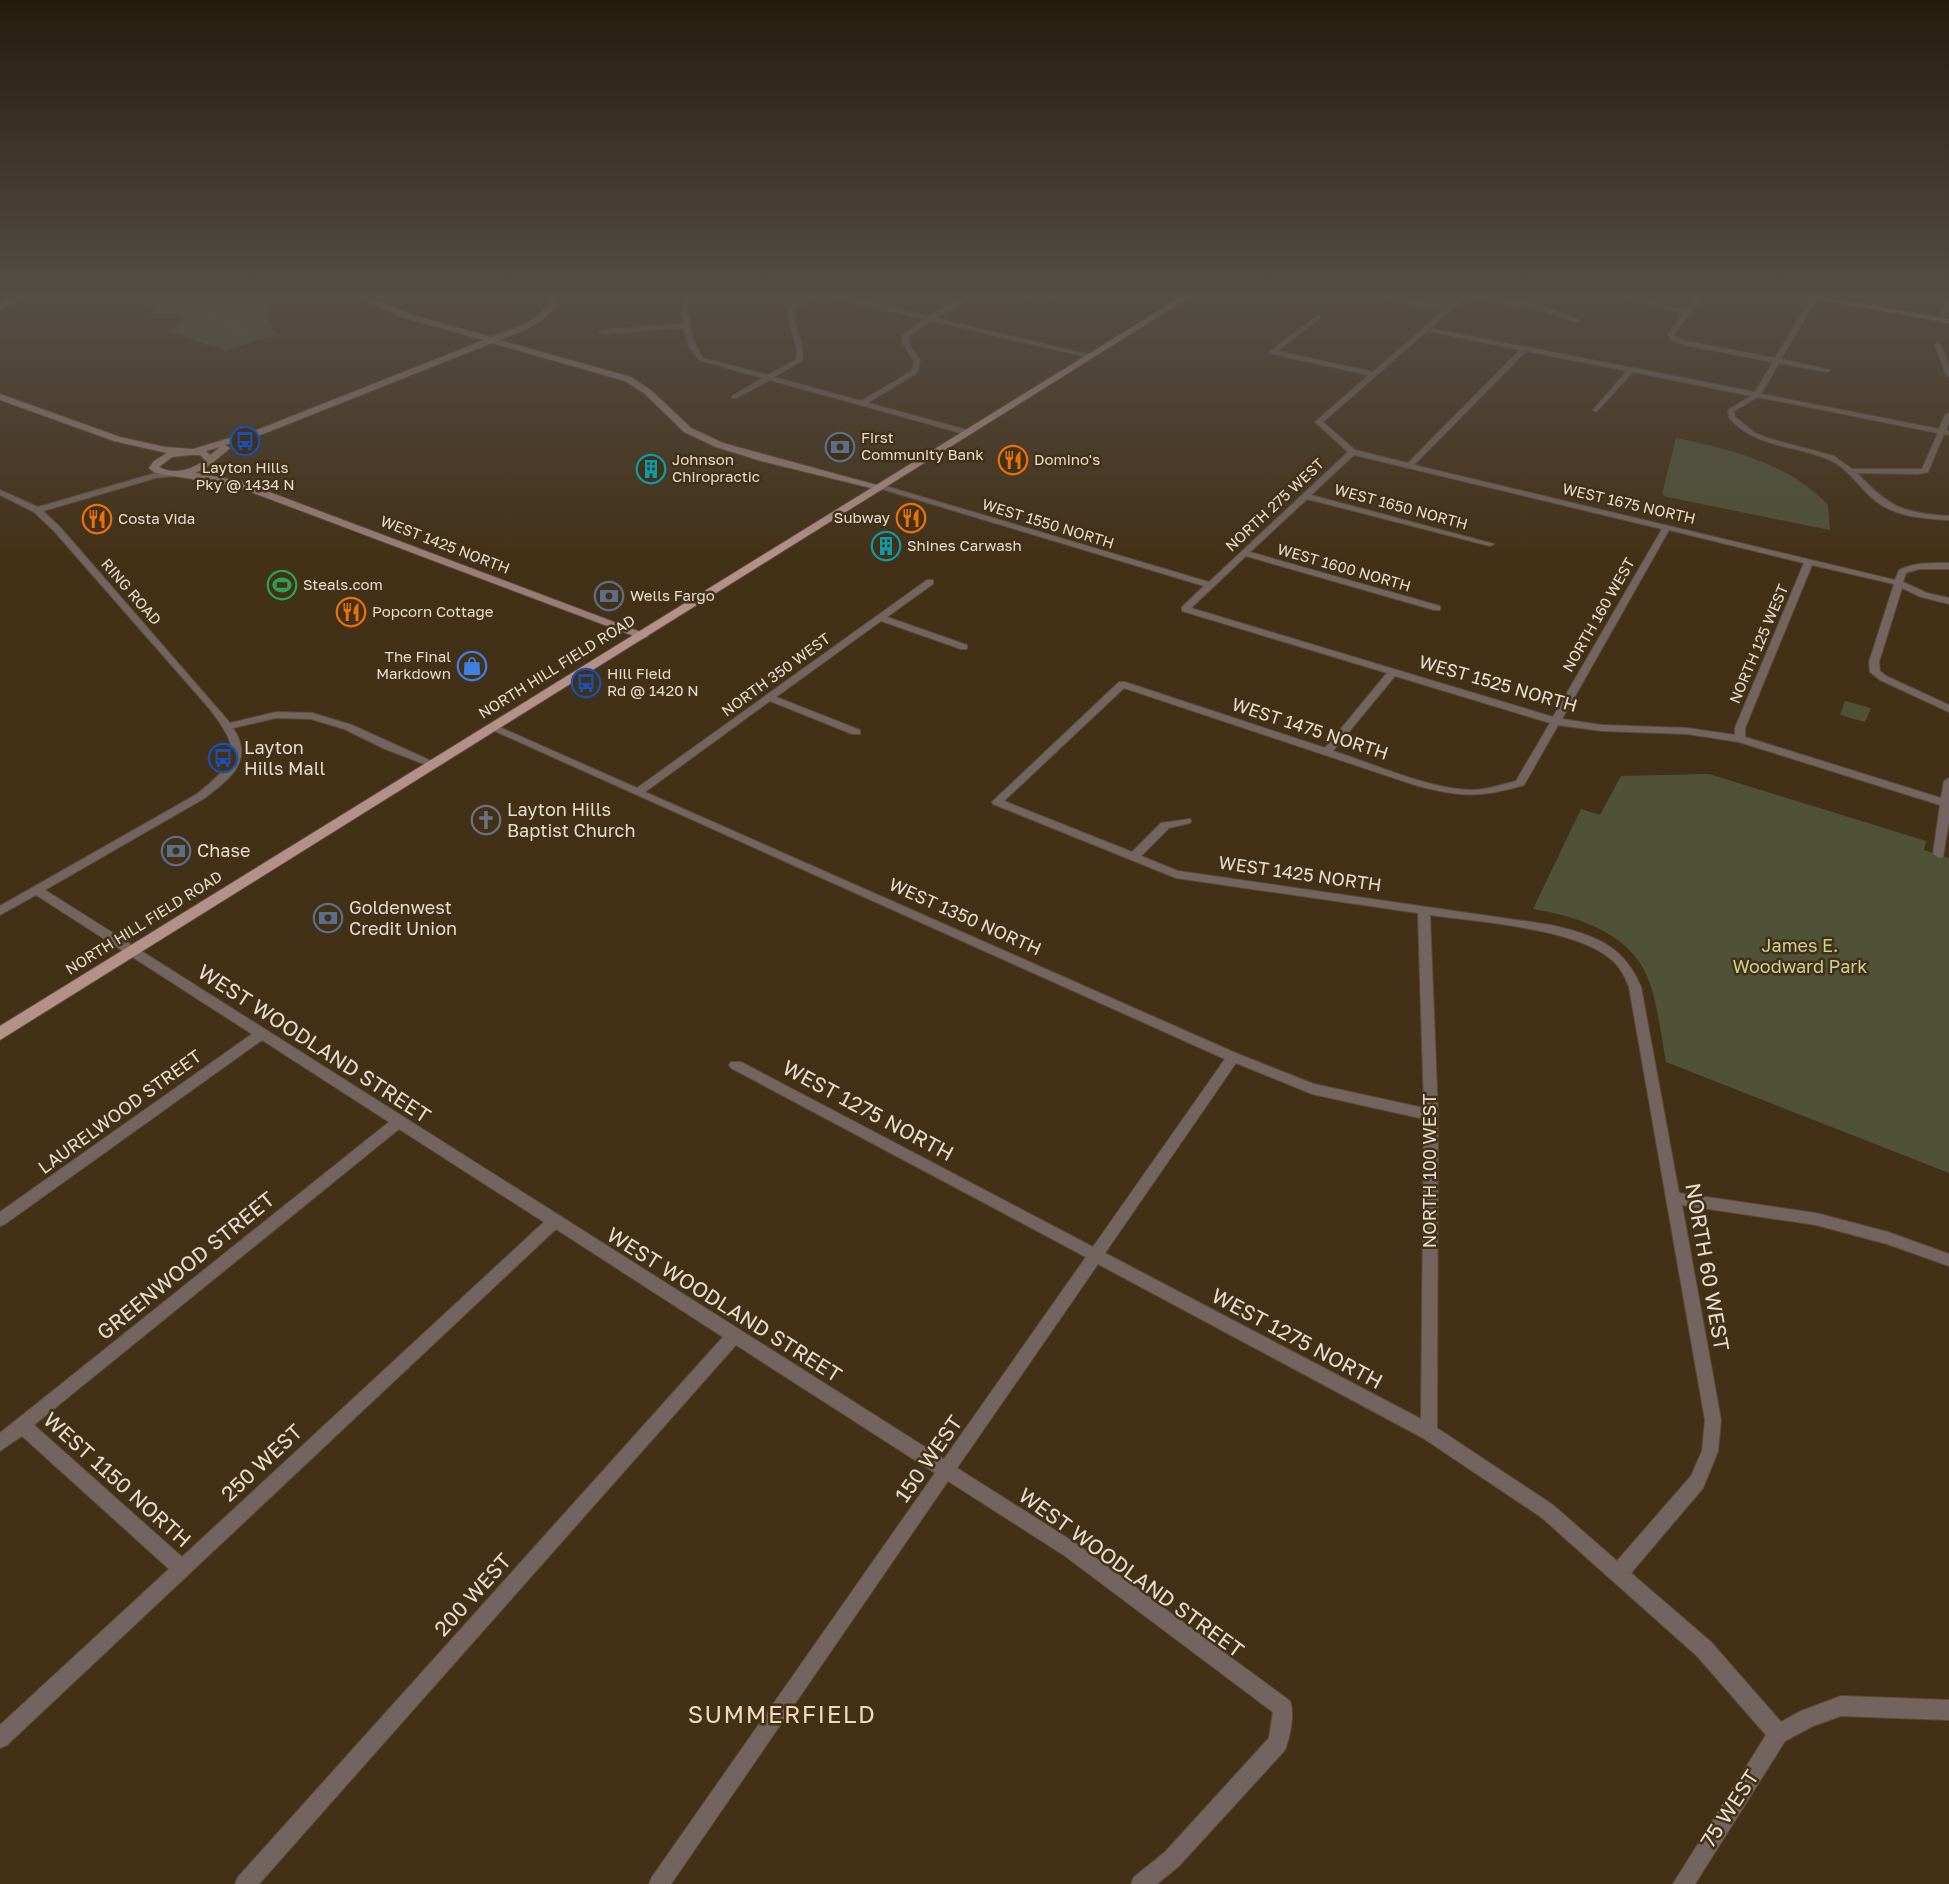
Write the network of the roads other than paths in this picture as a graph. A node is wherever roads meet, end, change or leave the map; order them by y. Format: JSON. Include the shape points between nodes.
{"nodes":[{"id":1,"x":392,"y":380,"type":"edge"},
{"id":2,"x":630,"y":380,"type":"edge"},
{"id":3,"x":767,"y":380,"type":"edge"},
{"id":4,"x":772,"y":380,"type":"edge"},
{"id":5,"x":902,"y":380,"type":"edge"},
{"id":6,"x":1053,"y":380,"type":"edge"},
{"id":7,"x":1367,"y":380,"type":"edge"},
{"id":8,"x":1494,"y":380,"type":"edge"},
{"id":9,"x":1622,"y":380,"type":"edge"},
{"id":10,"x":1683,"y":380,"type":"edge"},
{"id":11,"x":1765,"y":380,"type":"edge"},
{"id":12,"x":0,"y":387,"type":"edge"},
{"id":13,"x":1757,"y":394,"type":"junction"},
{"id":14,"x":0,"y":397,"type":"edge"},
{"id":15,"x":734,"y":397,"type":"dead end"},
{"id":16,"x":861,"y":404,"type":"junction"},
{"id":17,"x":35,"y":407,"type":"junction"},
{"id":18,"x":1596,"y":410,"type":"dead end"},
{"id":19,"x":1949,"y":415,"type":"edge"},
{"id":20,"x":260,"y":432,"type":"junction"},
{"id":21,"x":1946,"y":432,"type":"edge"},
{"id":22,"x":968,"y":433,"type":"junction"},
{"id":23,"x":136,"y":445,"type":"junction"},
{"id":24,"x":191,"y":452,"type":"junction"},
{"id":25,"x":1352,"y":452,"type":"junction"},
{"id":26,"x":209,"y":461,"type":"junction"},
{"id":27,"x":1410,"y":465,"type":"junction"},
{"id":28,"x":154,"y":466,"type":"junction"},
{"id":29,"x":1851,"y":471,"type":"junction"},
{"id":30,"x":175,"y":473,"type":"junction"},
{"id":31,"x":237,"y":483,"type":"junction"},
{"id":32,"x":879,"y":488,"type":"junction"},
{"id":33,"x":0,"y":492,"type":"edge"},
{"id":34,"x":95,"y":493,"type":"junction"},
{"id":35,"x":1305,"y":496,"type":"junction"},
{"id":36,"x":37,"y":510,"type":"junction"},
{"id":37,"x":1949,"y":518,"type":"edge"},
{"id":38,"x":1667,"y":527,"type":"junction"},
{"id":39,"x":1490,"y":544,"type":"dead end"},
{"id":40,"x":1243,"y":553,"type":"junction"},
{"id":41,"x":1809,"y":561,"type":"junction"},
{"id":42,"x":1949,"y":566,"type":"edge"},
{"id":43,"x":930,"y":582,"type":"dead end"},
{"id":44,"x":1899,"y":583,"type":"junction"},
{"id":45,"x":1209,"y":585,"type":"junction"},
{"id":46,"x":1949,"y":601,"type":"edge"},
{"id":47,"x":1437,"y":608,"type":"dead end"},
{"id":48,"x":1185,"y":609,"type":"joint"},
{"id":49,"x":880,"y":618,"type":"junction"},
{"id":50,"x":642,"y":636,"type":"junction"},
{"id":51,"x":964,"y":647,"type":"dead end"},
{"id":52,"x":1393,"y":672,"type":"junction"},
{"id":53,"x":770,"y":698,"type":"junction"},
{"id":54,"x":1949,"y":709,"type":"edge"},
{"id":55,"x":1554,"y":721,"type":"junction"},
{"id":56,"x":229,"y":726,"type":"junction"},
{"id":57,"x":493,"y":728,"type":"junction"},
{"id":58,"x":856,"y":732,"type":"dead end"},
{"id":59,"x":1740,"y":739,"type":"junction"},
{"id":60,"x":1327,"y":752,"type":"junction"},
{"id":61,"x":433,"y":764,"type":"junction"},
{"id":62,"x":1949,"y":781,"type":"edge"},
{"id":63,"x":639,"y":791,"type":"junction"},
{"id":64,"x":1490,"y":794,"type":"joint"},
{"id":65,"x":997,"y":802,"type":"joint"},
{"id":66,"x":1948,"y":804,"type":"edge"},
{"id":67,"x":1186,"y":821,"type":"dead end"},
{"id":68,"x":1940,"y":854,"type":"dead end"},
{"id":69,"x":1134,"y":857,"type":"junction"},
{"id":70,"x":36,"y":890,"type":"junction"},
{"id":71,"x":1424,"y":910,"type":"junction"},
{"id":72,"x":0,"y":911,"type":"edge"},
{"id":73,"x":1606,"y":950,"type":"joint"},
{"id":74,"x":132,"y":953,"type":"junction"},
{"id":75,"x":261,"y":1034,"type":"junction"},
{"id":76,"x":0,"y":1035,"type":"edge"},
{"id":77,"x":1233,"y":1057,"type":"junction"},
{"id":78,"x":736,"y":1065,"type":"dead end"},
{"id":79,"x":1431,"y":1115,"type":"junction"},
{"id":80,"x":398,"y":1122,"type":"junction"},
{"id":81,"x":1673,"y":1198,"type":"junction"},
{"id":82,"x":0,"y":1220,"type":"edge"},
{"id":83,"x":554,"y":1222,"type":"junction"},
{"id":84,"x":1096,"y":1256,"type":"junction"},
{"id":85,"x":1949,"y":1260,"type":"edge"},
{"id":86,"x":734,"y":1336,"type":"junction"},
{"id":87,"x":22,"y":1425,"type":"junction"},
{"id":88,"x":1429,"y":1432,"type":"junction"},
{"id":89,"x":0,"y":1443,"type":"edge"},
{"id":90,"x":948,"y":1472,"type":"junction"},
{"id":91,"x":182,"y":1569,"type":"junction"},
{"id":92,"x":1618,"y":1574,"type":"junction"},
{"id":93,"x":1949,"y":1710,"type":"edge"},
{"id":94,"x":1778,"y":1734,"type":"junction"},
{"id":95,"x":0,"y":1738,"type":"edge"},
{"id":96,"x":245,"y":1884,"type":"edge"},
{"id":97,"x":659,"y":1884,"type":"edge"},
{"id":98,"x":1142,"y":1884,"type":"edge"},
{"id":99,"x":1683,"y":1884,"type":"edge"}],
"edges":[{"from":1,"to":20,"type":"street"},
{"from":2,"to":32,"type":"street","via":[[651,391],[674,420],[698,436]]},
{"from":3,"to":15,"type":"street"},
{"from":4,"to":16,"type":"street"},
{"from":5,"to":16,"type":"street"},
{"from":6,"to":22,"type":"main road","name":"NORTH HILL FIELD ROAD"},
{"from":7,"to":25,"type":"street","name":"NORTH 275 WEST","via":[[1319,422]]},
{"from":8,"to":27,"type":"street"},
{"from":9,"to":18,"type":"street"},
{"from":10,"to":13,"type":"street"},
{"from":11,"to":13,"type":"street"},
{"from":12,"to":17,"type":"street"},
{"from":13,"to":21,"type":"street"},
{"from":13,"to":29,"type":"street","via":[[1731,410],[1737,426],[1762,439],[1829,457]]},
{"from":14,"to":17,"type":"street"},
{"from":16,"to":22,"type":"street"},
{"from":17,"to":23,"type":"street"},
{"from":19,"to":21,"type":"street"},
{"from":20,"to":24,"type":"street"},
{"from":20,"to":26,"type":"street","via":[[221,450]]},
{"from":21,"to":29,"type":"street","via":[[1925,470]]},
{"from":22,"to":32,"type":"main road","name":"NORTH HILL FIELD ROAD"},
{"from":23,"to":24,"type":"street"},
{"from":23,"to":28,"type":"street","via":[[151,454]]},
{"from":24,"to":26,"type":"street","name":"WEST 1425 NORTH","via":[[206,454]]},
{"from":24,"to":28,"type":"street","via":[[169,456]]},
{"from":25,"to":27,"type":"street","name":"WEST 1675 NORTH"},
{"from":25,"to":35,"type":"street","name":"NORTH 275 WEST"},
{"from":26,"to":30,"type":"street","via":[[197,469]]},
{"from":26,"to":31,"type":"street","name":"WEST 1425 NORTH","via":[[211,468]]},
{"from":27,"to":38,"type":"street","name":"WEST 1675 NORTH"},
{"from":28,"to":30,"type":"street","name":"WEST 1425 NORTH","via":[[159,472]]},
{"from":28,"to":34,"type":"street","via":[[139,477]]},
{"from":29,"to":37,"type":"street","via":[[1888,505]]},
{"from":30,"to":31,"type":"street","name":"WEST 1425 NORTH"},
{"from":30,"to":34,"type":"street"},
{"from":31,"to":50,"type":"street","name":"WEST 1425 NORTH"},
{"from":32,"to":45,"type":"street","name":"WEST 1550 NORTH"},
{"from":32,"to":50,"type":"main road","name":"NORTH HILL FIELD ROAD"},
{"from":33,"to":36,"type":"street","name":"RING ROAD"},
{"from":34,"to":36,"type":"street"},
{"from":35,"to":39,"type":"street","name":"WEST 1650 NORTH"},
{"from":35,"to":40,"type":"street","name":"NORTH 275 WEST"},
{"from":36,"to":56,"type":"street","name":"RING ROAD"},
{"from":38,"to":41,"type":"street","name":"WEST 1675 NORTH"},
{"from":38,"to":55,"type":"street","name":"NORTH 160 WEST"},
{"from":40,"to":45,"type":"street","name":"NORTH 275 WEST"},
{"from":40,"to":47,"type":"street","name":"WEST 1600 NORTH"},
{"from":41,"to":44,"type":"street","name":"WEST 1675 NORTH"},
{"from":41,"to":59,"type":"street","name":"NORTH 125 WEST","via":[[1740,728]]},
{"from":42,"to":44,"type":"street","via":[[1908,568],[1902,572]]},
{"from":43,"to":49,"type":"street","name":"NORTH 350 WEST"},
{"from":44,"to":46,"type":"street","name":"WEST 1675 NORTH"},
{"from":44,"to":54,"type":"street","via":[[1874,662],[1875,672]]},
{"from":45,"to":48,"type":"street","name":"NORTH 275 WEST"},
{"from":48,"to":52,"type":"street","name":"WEST 1525 NORTH"},
{"from":49,"to":51,"type":"street"},
{"from":49,"to":53,"type":"street","name":"NORTH 350 WEST"},
{"from":50,"to":57,"type":"main road","name":"NORTH HILL FIELD ROAD"},
{"from":52,"to":55,"type":"street","name":"WEST 1525 NORTH"},
{"from":52,"to":60,"type":"street"},
{"from":53,"to":58,"type":"street"},
{"from":53,"to":63,"type":"street","name":"NORTH 350 WEST"},
{"from":55,"to":59,"type":"street","name":"WEST 1525 NORTH","via":[[1602,728],[1687,730]]},
{"from":55,"to":64,"type":"street","name":"NORTH 160 WEST","via":[[1520,783]]},
{"from":56,"to":61,"type":"street","via":[[276,715],[312,716],[348,727]]},
{"from":56,"to":70,"type":"street","name":"RING ROAD","via":[[238,743],[236,757],[229,771],[211,788]]},
{"from":57,"to":61,"type":"main road","name":"NORTH HILL FIELD ROAD"},
{"from":57,"to":63,"type":"street","name":"WEST 1350 NORTH"},
{"from":59,"to":66,"type":"street","name":"WEST 1525 NORTH"},
{"from":60,"to":64,"type":"street","name":"WEST 1475 NORTH","via":[[1422,784],[1461,794]]},
{"from":60,"to":65,"type":"street","name":"WEST 1475 NORTH","via":[[1122,684]]},
{"from":61,"to":74,"type":"main road","name":"NORTH HILL FIELD ROAD"},
{"from":62,"to":66,"type":"street"},
{"from":63,"to":77,"type":"street","name":"WEST 1350 NORTH"},
{"from":65,"to":69,"type":"street","name":"WEST 1425 NORTH"},
{"from":66,"to":68,"type":"street"},
{"from":67,"to":69,"type":"street","via":[[1165,825]]},
{"from":69,"to":71,"type":"street","name":"WEST 1425 NORTH","via":[[1176,874]]},
{"from":70,"to":72,"type":"street","name":"RING ROAD"},
{"from":70,"to":74,"type":"street","name":"WEST WOODLAND STREET"},
{"from":71,"to":73,"type":"street","name":"WEST 1425 NORTH","via":[[1551,929],[1579,936]]},
{"from":71,"to":79,"type":"street","name":"NORTH 100 WEST"},
{"from":73,"to":81,"type":"street","name":"NORTH 60 WEST","via":[[1624,964],[1635,987]]},
{"from":74,"to":75,"type":"street","name":"WEST WOODLAND STREET"},
{"from":74,"to":76,"type":"main road","name":"NORTH HILL FIELD ROAD"},
{"from":75,"to":80,"type":"street","name":"WEST WOODLAND STREET"},
{"from":75,"to":82,"type":"street","name":"LAURELWOOD STREET"},
{"from":77,"to":79,"type":"street","name":"WEST 1350 NORTH","via":[[1312,1089]]},
{"from":77,"to":84,"type":"street","name":"150 WEST"},
{"from":78,"to":84,"type":"street","name":"WEST 1275 NORTH"},
{"from":79,"to":88,"type":"street","name":"NORTH 100 WEST"},
{"from":80,"to":83,"type":"street","name":"WEST WOODLAND STREET"},
{"from":80,"to":87,"type":"street","name":"GREENWOOD STREET"},
{"from":81,"to":85,"type":"street","via":[[1816,1219],[1888,1238]]},
{"from":81,"to":92,"type":"street","name":"NORTH 60 WEST","via":[[1713,1420],[1710,1451],[1697,1482]]},
{"from":83,"to":86,"type":"street","name":"WEST WOODLAND STREET"},
{"from":83,"to":91,"type":"street","name":"250 WEST"},
{"from":84,"to":88,"type":"street","name":"WEST 1275 NORTH"},
{"from":84,"to":90,"type":"street","name":"150 WEST"},
{"from":86,"to":90,"type":"street","name":"WEST WOODLAND STREET"},
{"from":86,"to":96,"type":"street","name":"200 WEST"},
{"from":87,"to":89,"type":"street","name":"GREENWOOD STREET"},
{"from":87,"to":91,"type":"street","name":"WEST 1150 NORTH"},
{"from":88,"to":92,"type":"street","name":"WEST 1275 NORTH","via":[[1547,1511]]},
{"from":90,"to":97,"type":"street","name":"150 WEST"},
{"from":90,"to":98,"type":"street","name":"WEST WOODLAND STREET","via":[[1071,1550],[1283,1708],[1278,1743],[1172,1859]]},
{"from":91,"to":95,"type":"street","name":"250 WEST"},
{"from":92,"to":94,"type":"street","name":"WEST 1275 NORTH","via":[[1704,1649]]},
{"from":93,"to":94,"type":"street","via":[[1841,1706]]},
{"from":94,"to":99,"type":"street","name":"75 WEST"}]}
